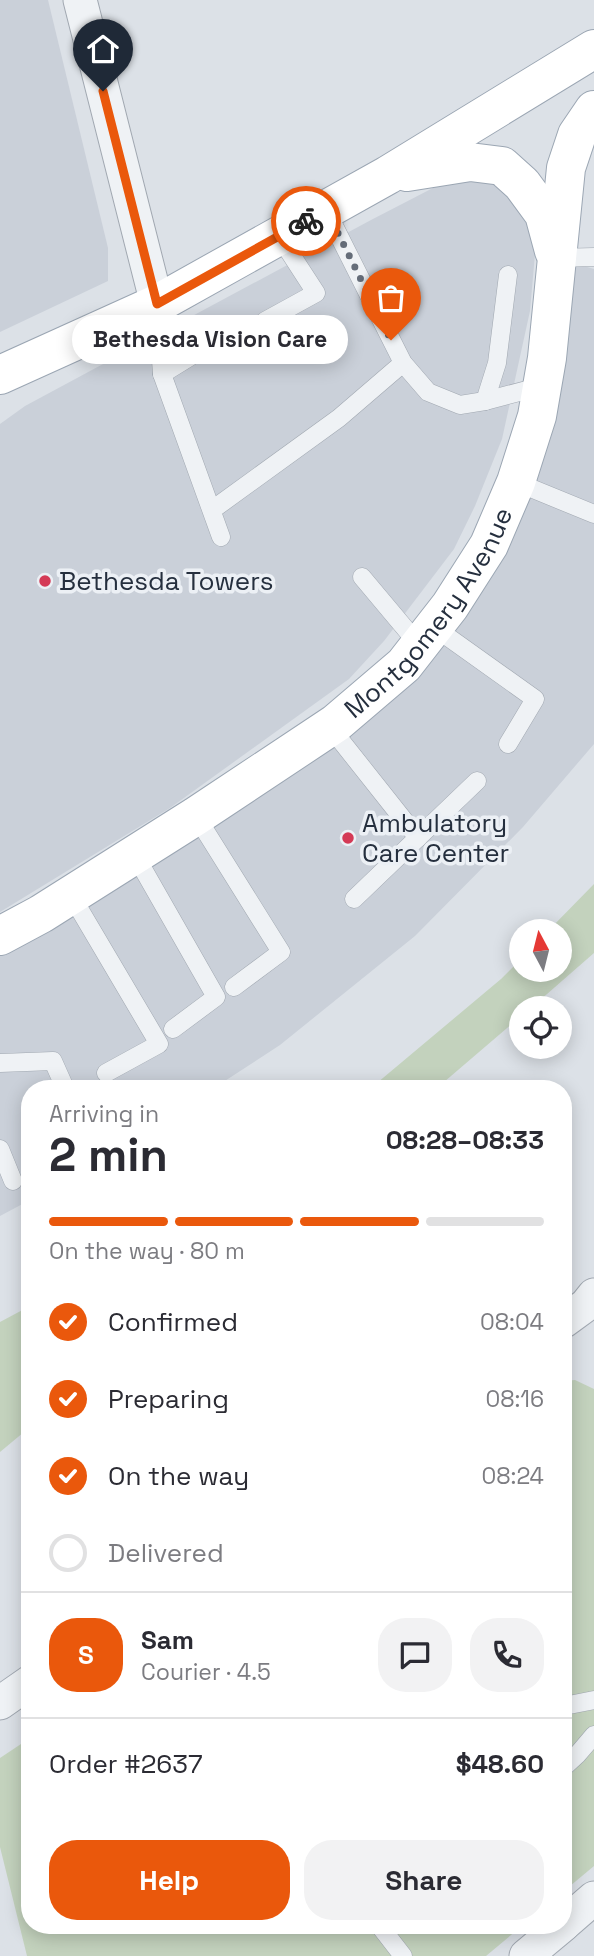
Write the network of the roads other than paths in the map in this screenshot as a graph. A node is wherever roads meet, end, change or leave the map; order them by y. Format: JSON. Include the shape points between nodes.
{"nodes":[{"id":1,"x":80,"y":0,"type":"edge"},
{"id":2,"x":594,"y":49,"type":"edge"},
{"id":3,"x":594,"y":110,"type":"edge"},
{"id":4,"x":388,"y":176,"type":"junction"},
{"id":5,"x":326,"y":209,"type":"junction"},
{"id":6,"x":279,"y":236,"type":"junction"},
{"id":7,"x":594,"y":257,"type":"edge"},
{"id":8,"x":556,"y":258,"type":"junction"},
{"id":9,"x":508,"y":275,"type":"dead end"},
{"id":10,"x":157,"y":304,"type":"junction"},
{"id":11,"x":265,"y":321,"type":"dead end"},
{"id":12,"x":230,"y":332,"type":"dead end"},
{"id":13,"x":92,"y":334,"type":"junction"},
{"id":14,"x":404,"y":363,"type":"junction"},
{"id":15,"x":162,"y":374,"type":"junction"},
{"id":16,"x":0,"y":375,"type":"edge"},
{"id":17,"x":542,"y":386,"type":"junction"},
{"id":18,"x":485,"y":401,"type":"junction"},
{"id":19,"x":0,"y":405,"type":"edge"},
{"id":20,"x":516,"y":482,"type":"junction"},
{"id":21,"x":212,"y":510,"type":"junction"},
{"id":22,"x":594,"y":514,"type":"edge"},
{"id":23,"x":221,"y":537,"type":"dead end"},
{"id":24,"x":362,"y":577,"type":"dead end"},
{"id":25,"x":426,"y":636,"type":"junction"},
{"id":26,"x":330,"y":727,"type":"junction"},
{"id":27,"x":508,"y":744,"type":"dead end"},
{"id":28,"x":477,"y":781,"type":"dead end"},
{"id":29,"x":195,"y":816,"type":"junction"},
{"id":30,"x":418,"y":838,"type":"junction"},
{"id":31,"x":135,"y":855,"type":"junction"},
{"id":32,"x":71,"y":895,"type":"junction"},
{"id":33,"x":354,"y":899,"type":"dead end"},
{"id":34,"x":0,"y":936,"type":"edge"},
{"id":35,"x":234,"y":987,"type":"dead end"},
{"id":36,"x":173,"y":1029,"type":"dead end"},
{"id":37,"x":0,"y":1063,"type":"edge"},
{"id":38,"x":106,"y":1073,"type":"dead end"},
{"id":39,"x":61,"y":1080,"type":"edge"},
{"id":40,"x":0,"y":1149,"type":"edge"},
{"id":41,"x":13,"y":1181,"type":"dead end"},
{"id":42,"x":21,"y":1688,"type":"edge"},
{"id":43,"x":594,"y":1700,"type":"edge"},
{"id":44,"x":0,"y":1703,"type":"edge"},
{"id":45,"x":572,"y":1704,"type":"edge"},
{"id":46,"x":594,"y":1735,"type":"edge"},
{"id":47,"x":572,"y":1760,"type":"edge"},
{"id":48,"x":594,"y":1898,"type":"edge"},
{"id":49,"x":572,"y":1917,"type":"edge"},
{"id":50,"x":387,"y":1934,"type":"edge"},
{"id":51,"x":552,"y":1934,"type":"edge"},
{"id":52,"x":403,"y":1956,"type":"edge"},
{"id":53,"x":526,"y":1956,"type":"edge"}],
"edges":[{"from":1,"to":10,"type":"street"},
{"from":2,"to":4,"type":"main road"},
{"from":3,"to":8,"type":"main road","name":"Montgomery Avenue","via":[[577,135],[566,168]]},
{"from":4,"to":5,"type":"main road"},
{"from":4,"to":8,"type":"main road","via":[[470,162],[502,166],[544,214]]},
{"from":5,"to":6,"type":"main road"},
{"from":5,"to":14,"type":"lane"},
{"from":6,"to":10,"type":"main road"},
{"from":6,"to":11,"type":"lane","via":[[316,293]]},
{"from":7,"to":8,"type":"lane"},
{"from":8,"to":17,"type":"main road","name":"Montgomery Avenue"},
{"from":9,"to":18,"type":"lane","via":[[497,363]]},
{"from":10,"to":13,"type":"main road"},
{"from":10,"to":15,"type":"lane"},
{"from":12,"to":15,"type":"lane"},
{"from":13,"to":16,"type":"main road"},
{"from":13,"to":19,"type":"main road"},
{"from":14,"to":18,"type":"lane","via":[[428,392],[460,405]]},
{"from":14,"to":21,"type":"lane","via":[[339,418]]},
{"from":15,"to":21,"type":"lane"},
{"from":17,"to":18,"type":"lane"},
{"from":17,"to":20,"type":"main road","name":"Montgomery Avenue"},
{"from":20,"to":22,"type":"lane"},
{"from":20,"to":25,"type":"main road","name":"Montgomery Avenue","via":[[489,545]]},
{"from":21,"to":23,"type":"lane"},
{"from":24,"to":25,"type":"lane"},
{"from":25,"to":26,"type":"main road","name":"Montgomery Avenue","via":[[404,665]]},
{"from":25,"to":27,"type":"lane","via":[[535,699]]},
{"from":26,"to":29,"type":"main road","name":"Montgomery Avenue"},
{"from":26,"to":30,"type":"lane"},
{"from":28,"to":30,"type":"lane"},
{"from":29,"to":31,"type":"main road","name":"Montgomery Avenue"},
{"from":29,"to":35,"type":"lane","via":[[281,951]]},
{"from":30,"to":33,"type":"lane"},
{"from":31,"to":32,"type":"main road","name":"Montgomery Avenue"},
{"from":31,"to":36,"type":"lane","via":[[216,997]]},
{"from":32,"to":34,"type":"main road","name":"Montgomery Avenue"},
{"from":32,"to":38,"type":"lane","via":[[159,1044]]},
{"from":37,"to":39,"type":"lane","via":[[53,1062]]},
{"from":40,"to":41,"type":"lane"},
{"from":42,"to":44,"type":"street"},
{"from":43,"to":45,"type":"lane"},
{"from":46,"to":47,"type":"lane"},
{"from":48,"to":49,"type":"street"},
{"from":50,"to":52,"type":"lane"},
{"from":51,"to":53,"type":"street"}]}
